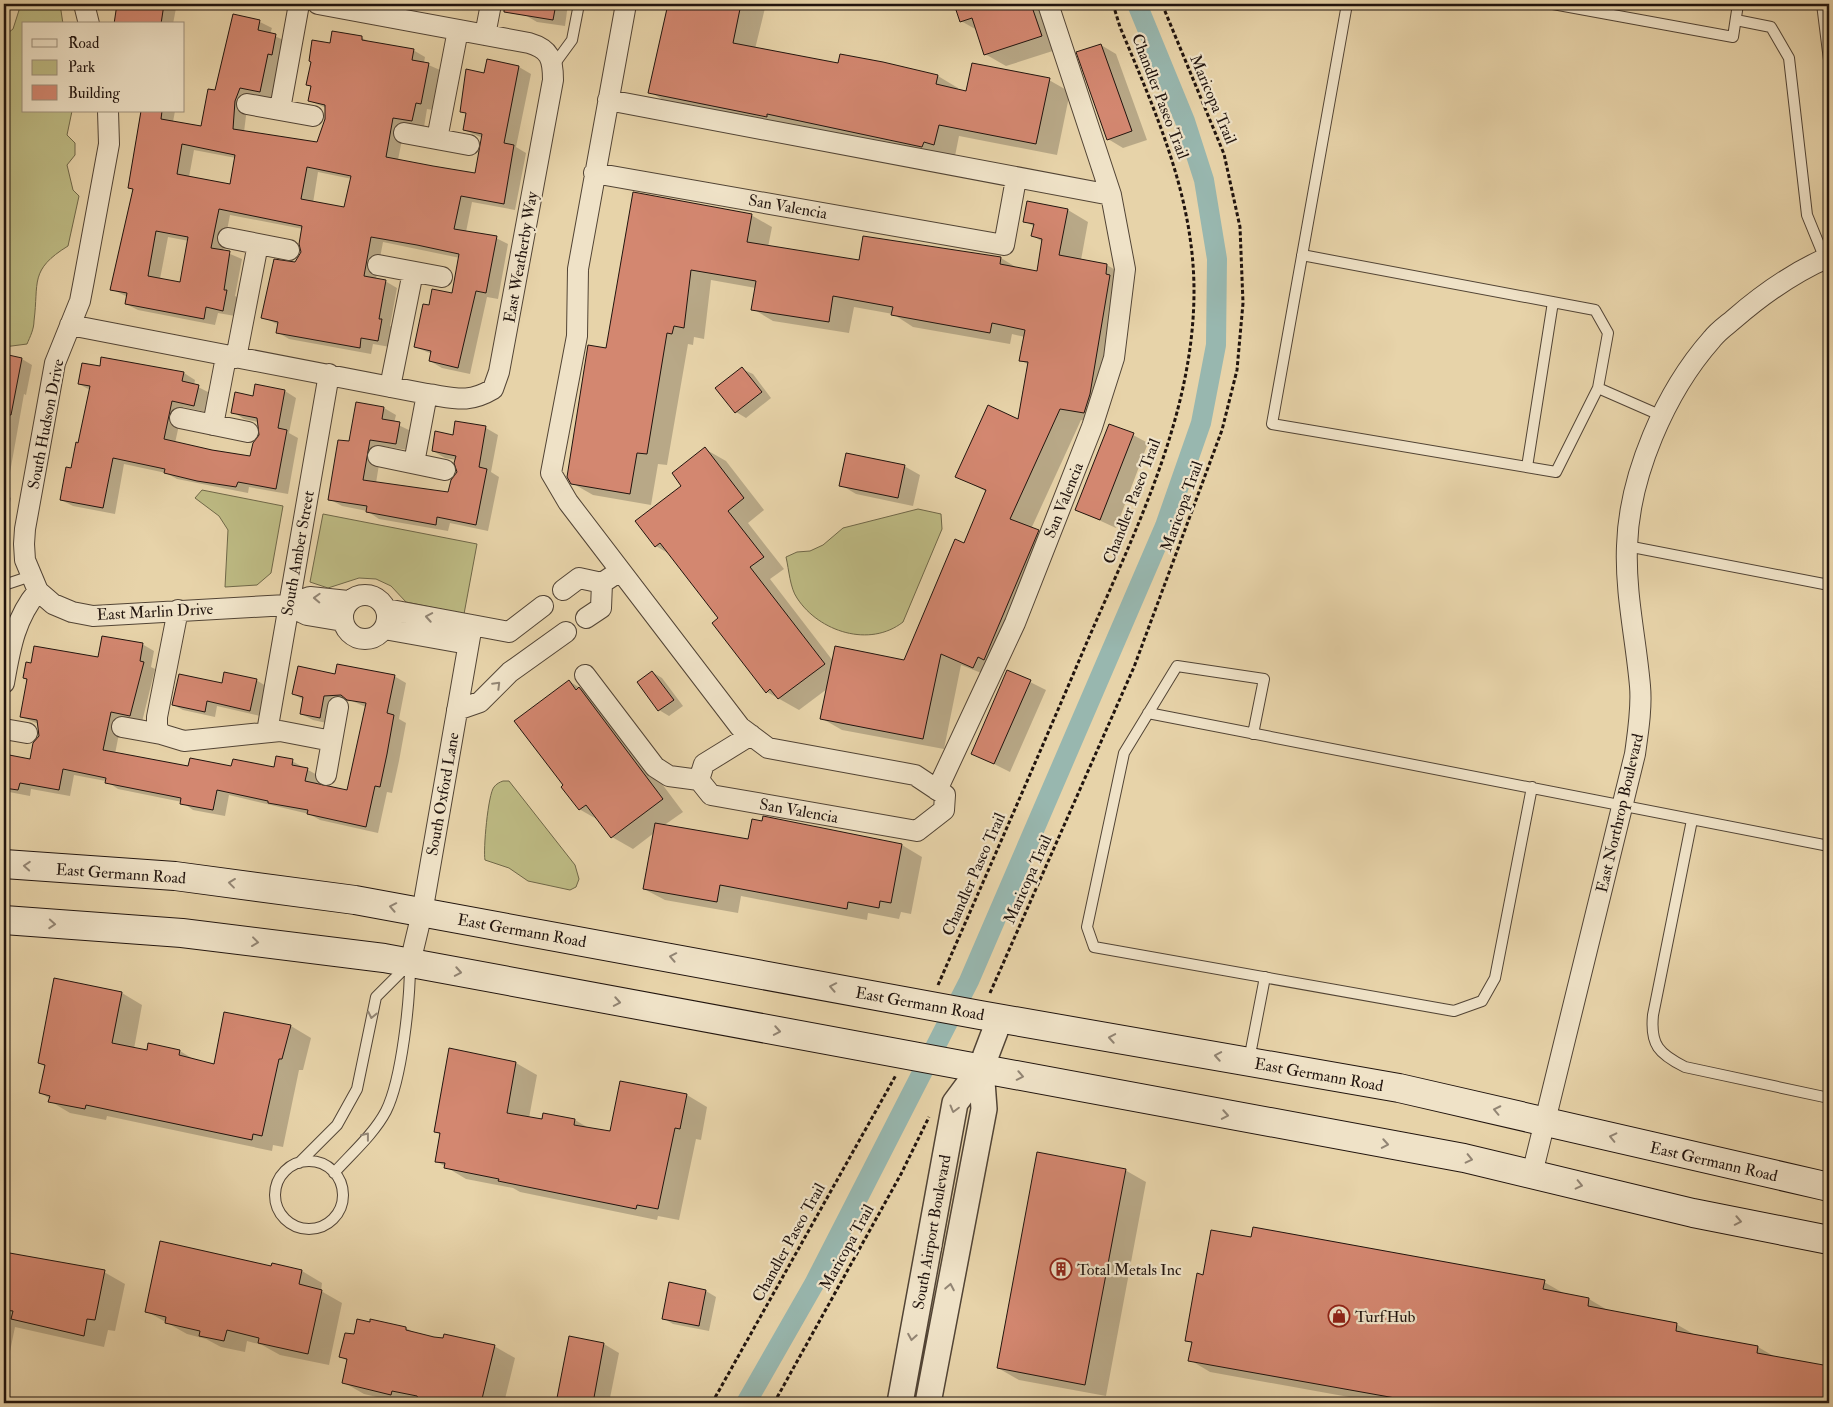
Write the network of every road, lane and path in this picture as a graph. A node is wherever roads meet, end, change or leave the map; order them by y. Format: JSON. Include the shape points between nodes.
{"nodes":[{"id":1,"x":84,"y":4,"type":"edge"},
{"id":2,"x":299,"y":4,"type":"edge"},
{"id":3,"x":492,"y":4,"type":"edge"},
{"id":4,"x":579,"y":4,"type":"edge"},
{"id":5,"x":626,"y":4,"type":"edge"},
{"id":6,"x":1048,"y":4,"type":"edge"},
{"id":7,"x":1113,"y":4,"type":"edge"},
{"id":8,"x":1162,"y":4,"type":"edge"},
{"id":9,"x":1347,"y":4,"type":"edge"},
{"id":10,"x":1553,"y":4,"type":"edge"},
{"id":11,"x":1738,"y":4,"type":"edge"},
{"id":12,"x":1822,"y":4,"type":"edge"},
{"id":13,"x":327,"y":5,"type":"edge"},
{"id":14,"x":1736,"y":20,"type":"junction"},
{"id":15,"x":88,"y":22,"type":"edge"},
{"id":16,"x":458,"y":30,"type":"junction"},
{"id":17,"x":486,"y":35,"type":"junction"},
{"id":18,"x":1829,"y":60,"type":"edge"},
{"id":19,"x":552,"y":62,"type":"junction"},
{"id":20,"x":608,"y":100,"type":"junction"},
{"id":21,"x":247,"y":104,"type":"dead end"},
{"id":22,"x":280,"y":109,"type":"junction"},
{"id":23,"x":108,"y":112,"type":"edge"},
{"id":24,"x":313,"y":116,"type":"dead end"},
{"id":25,"x":404,"y":133,"type":"dead end"},
{"id":26,"x":437,"y":139,"type":"junction"},
{"id":27,"x":469,"y":145,"type":"dead end"},
{"id":28,"x":594,"y":173,"type":"junction"},
{"id":29,"x":1016,"y":179,"type":"junction"},
{"id":30,"x":1111,"y":195,"type":"junction"},
{"id":31,"x":228,"y":238,"type":"dead end"},
{"id":32,"x":258,"y":244,"type":"junction"},
{"id":33,"x":289,"y":250,"type":"dead end"},
{"id":34,"x":1302,"y":254,"type":"junction"},
{"id":35,"x":1827,"y":258,"type":"edge"},
{"id":36,"x":378,"y":265,"type":"dead end"},
{"id":37,"x":412,"y":272,"type":"junction"},
{"id":38,"x":442,"y":278,"type":"dead end"},
{"id":39,"x":1553,"y":302,"type":"junction"},
{"id":40,"x":70,"y":325,"type":"junction"},
{"id":41,"x":231,"y":357,"type":"junction"},
{"id":42,"x":328,"y":374,"type":"junction"},
{"id":43,"x":390,"y":387,"type":"junction"},
{"id":44,"x":1598,"y":388,"type":"junction"},
{"id":45,"x":427,"y":394,"type":"junction"},
{"id":46,"x":1662,"y":416,"type":"junction"},
{"id":47,"x":180,"y":418,"type":"dead end"},
{"id":48,"x":214,"y":425,"type":"junction"},
{"id":49,"x":248,"y":432,"type":"dead end"},
{"id":50,"x":378,"y":456,"type":"dead end"},
{"id":51,"x":414,"y":463,"type":"junction"},
{"id":52,"x":1527,"y":467,"type":"junction"},
{"id":53,"x":445,"y":470,"type":"dead end"},
{"id":54,"x":1627,"y":546,"type":"junction"},
{"id":55,"x":620,"y":571,"type":"junction"},
{"id":56,"x":602,"y":583,"type":"junction"},
{"id":57,"x":35,"y":584,"type":"junction"},
{"id":58,"x":4,"y":585,"type":"edge"},
{"id":59,"x":1829,"y":585,"type":"edge"},
{"id":60,"x":564,"y":590,"type":"dead end"},
{"id":61,"x":348,"y":601,"type":"junction"},
{"id":62,"x":287,"y":605,"type":"junction"},
{"id":63,"x":543,"y":606,"type":"dead end"},
{"id":64,"x":178,"y":610,"type":"junction"},
{"id":65,"x":586,"y":618,"type":"dead end"},
{"id":66,"x":385,"y":619,"type":"junction"},
{"id":67,"x":343,"y":621,"type":"junction"},
{"id":68,"x":472,"y":625,"type":"junction"},
{"id":69,"x":518,"y":625,"type":"junction"},
{"id":70,"x":566,"y":632,"type":"dead end"},
{"id":71,"x":468,"y":644,"type":"junction"},
{"id":72,"x":538,"y":652,"type":"junction"},
{"id":73,"x":585,"y":675,"type":"dead end"},
{"id":74,"x":4,"y":683,"type":"edge"},
{"id":75,"x":338,"y":707,"type":"dead end"},
{"id":76,"x":457,"y":710,"type":"junction"},
{"id":77,"x":1148,"y":713,"type":"junction"},
{"id":78,"x":122,"y":727,"type":"dead end"},
{"id":79,"x":4,"y":729,"type":"edge"},
{"id":80,"x":266,"y":732,"type":"junction"},
{"id":81,"x":28,"y":733,"type":"dead end"},
{"id":82,"x":161,"y":734,"type":"junction"},
{"id":83,"x":1254,"y":734,"type":"junction"},
{"id":84,"x":751,"y":735,"type":"junction"},
{"id":85,"x":332,"y":741,"type":"junction"},
{"id":86,"x":326,"y":775,"type":"dead end"},
{"id":87,"x":700,"y":780,"type":"junction"},
{"id":88,"x":1532,"y":787,"type":"junction"},
{"id":89,"x":937,"y":790,"type":"junction"},
{"id":90,"x":1623,"y":804,"type":"junction"},
{"id":91,"x":1692,"y":820,"type":"junction"},
{"id":92,"x":1829,"y":846,"type":"edge"},
{"id":93,"x":4,"y":864,"type":"edge"},
{"id":94,"x":422,"y":913,"type":"junction"},
{"id":95,"x":4,"y":920,"type":"edge"},
{"id":96,"x":410,"y":963,"type":"junction"},
{"id":97,"x":1265,"y":977,"type":"junction"},
{"id":98,"x":935,"y":996,"type":"junction"},
{"id":99,"x":990,"y":1010,"type":"junction"},
{"id":100,"x":906,"y":1062,"type":"junction"},
{"id":101,"x":1248,"y":1062,"type":"junction"},
{"id":102,"x":968,"y":1066,"type":"junction"},
{"id":103,"x":1829,"y":1098,"type":"edge"},
{"id":104,"x":933,"y":1108,"type":"dead end"},
{"id":105,"x":1545,"y":1121,"type":"junction"},
{"id":106,"x":299,"y":1163,"type":"junction"},
{"id":107,"x":334,"y":1173,"type":"junction"},
{"id":108,"x":1532,"y":1174,"type":"junction"},
{"id":109,"x":1829,"y":1188,"type":"edge"},
{"id":110,"x":1829,"y":1240,"type":"edge"},
{"id":111,"x":712,"y":1403,"type":"edge"},
{"id":112,"x":774,"y":1403,"type":"edge"},
{"id":113,"x":900,"y":1403,"type":"edge"},
{"id":114,"x":928,"y":1403,"type":"edge"}],
"edges":[{"from":1,"to":15,"type":"street"},
{"from":2,"to":22,"type":"street"},
{"from":3,"to":17,"type":"street"},
{"from":4,"to":19,"type":"lane","via":[[572,40]]},
{"from":5,"to":20,"type":"street"},
{"from":6,"to":30,"type":"street","name":"San Valencia"},
{"from":7,"to":98,"type":"path","name":"Chandler Paseo Trail","via":[[1176,167],[1186,209],[1194,290],[1193,332],[1185,377],[1154,485]]},
{"from":8,"to":99,"type":"path","name":"Maricopa Trail","via":[[1224,154],[1240,227],[1244,303],[1237,370],[1222,430],[1134,667]]},
{"from":9,"to":34,"type":"lane"},
{"from":10,"to":14,"type":"lane","via":[[1733,37]]},
{"from":11,"to":14,"type":"lane"},
{"from":12,"to":18,"type":"lane"},
{"from":13,"to":16,"type":"street"},
{"from":14,"to":35,"type":"lane","via":[[1770,27],[1790,58],[1807,215]]},
{"from":16,"to":17,"type":"street"},
{"from":16,"to":26,"type":"street"},
{"from":17,"to":19,"type":"street","via":[[541,47]]},
{"from":19,"to":45,"type":"street","name":"East Weatherby Way","via":[[553,80],[501,362],[493,389],[470,400]]},
{"from":20,"to":28,"type":"street"},
{"from":20,"to":29,"type":"street"},
{"from":21,"to":22,"type":"street"},
{"from":22,"to":24,"type":"street"},
{"from":23,"to":40,"type":"street","name":"South Hudson Drive","via":[[106,168],[80,300]]},
{"from":25,"to":26,"type":"street"},
{"from":26,"to":27,"type":"street"},
{"from":28,"to":29,"type":"street","name":"San Valencia","via":[[1004,245]]},
{"from":28,"to":55,"type":"street","via":[[578,269],[577,336],[551,473],[568,502]]},
{"from":29,"to":30,"type":"street"},
{"from":30,"to":89,"type":"street","name":"San Valencia","via":[[1125,269],[1114,358],[1092,428],[1015,623]]},
{"from":31,"to":32,"type":"street"},
{"from":32,"to":33,"type":"street"},
{"from":32,"to":41,"type":"street"},
{"from":34,"to":39,"type":"lane"},
{"from":34,"to":52,"type":"lane","via":[[1272,424]]},
{"from":35,"to":46,"type":"street","name":"East Northrop Boulevard","via":[[1771,289],[1712,338]]},
{"from":36,"to":37,"type":"street"},
{"from":37,"to":38,"type":"street"},
{"from":37,"to":43,"type":"street"},
{"from":39,"to":44,"type":"lane","via":[[1595,310],[1608,333]]},
{"from":39,"to":52,"type":"lane"},
{"from":40,"to":41,"type":"street","name":"East Weatherby Way"},
{"from":40,"to":57,"type":"street","name":"South Hudson Drive","via":[[55,363],[25,530],[25,560]]},
{"from":41,"to":42,"type":"street","name":"East Weatherby Way"},
{"from":41,"to":48,"type":"street"},
{"from":42,"to":43,"type":"street","name":"East Weatherby Way"},
{"from":42,"to":62,"type":"street","name":"South Amber Street"},
{"from":43,"to":45,"type":"street","name":"East Weatherby Way"},
{"from":44,"to":46,"type":"lane"},
{"from":44,"to":52,"type":"lane","via":[[1556,472]]},
{"from":45,"to":51,"type":"street"},
{"from":46,"to":54,"type":"street","name":"East Northrop Boulevard","via":[[1631,499]]},
{"from":47,"to":48,"type":"street"},
{"from":48,"to":49,"type":"street"},
{"from":50,"to":51,"type":"street"},
{"from":51,"to":53,"type":"street"},
{"from":54,"to":59,"type":"lane"},
{"from":54,"to":90,"type":"street","name":"East Northrop Boulevard","via":[[1628,592],[1640,687],[1636,746]]},
{"from":55,"to":56,"type":"street"},
{"from":55,"to":84,"type":"street","via":[[740,727]]},
{"from":56,"to":60,"type":"street","via":[[579,578]]},
{"from":56,"to":65,"type":"street","via":[[601,608]]},
{"from":57,"to":58,"type":"lane"},
{"from":57,"to":64,"type":"street","name":"East Marlin Drive","via":[[53,604],[93,616]]},
{"from":57,"to":74,"type":"street","via":[[11,642]]},
{"from":61,"to":62,"type":"street","name":"East Marlin Drive","one_way":true,"via":[[310,597]]},
{"from":61,"to":66,"type":"street","name":"East Marlin Drive","via":[[355,596],[370,594],[377,598]]},
{"from":61,"to":67,"type":"street","via":[[342,614]]},
{"from":62,"to":64,"type":"street","name":"East Marlin Drive"},
{"from":62,"to":67,"type":"street","name":"East Marlin Drive","via":[[307,615]]},
{"from":62,"to":80,"type":"street","name":"South Amber Street"},
{"from":63,"to":69,"type":"street"},
{"from":64,"to":82,"type":"street","via":[[158,717],[157,726]]},
{"from":66,"to":67,"type":"street","via":[[379,635],[364,639],[351,634]]},
{"from":68,"to":66,"type":"street","name":"East Marlin Drive","one_way":true},
{"from":66,"to":71,"type":"street","name":"East Marlin Drive"},
{"from":68,"to":69,"type":"street","via":[[509,632]]},
{"from":68,"to":71,"type":"street","name":"South Oxford Lane"},
{"from":69,"to":72,"type":"street"},
{"from":70,"to":72,"type":"street"},
{"from":71,"to":76,"type":"street","name":"South Oxford Lane"},
{"from":76,"to":72,"type":"street","one_way":true,"via":[[480,702],[510,672]]},
{"from":73,"to":87,"type":"street","via":[[655,767],[669,776]]},
{"from":75,"to":85,"type":"street"},
{"from":76,"to":94,"type":"street","name":"South Oxford Lane"},
{"from":77,"to":83,"type":"lane"},
{"from":77,"to":83,"type":"lane","via":[[1177,666],[1264,679]]},
{"from":77,"to":97,"type":"lane","via":[[1124,753],[1087,927],[1094,947]]},
{"from":78,"to":82,"type":"street"},
{"from":79,"to":81,"type":"street"},
{"from":80,"to":82,"type":"street","via":[[184,741]]},
{"from":80,"to":85,"type":"street","via":[[280,731]]},
{"from":83,"to":88,"type":"lane"},
{"from":84,"to":87,"type":"street","via":[[704,764]]},
{"from":84,"to":89,"type":"street","via":[[768,748],[915,775]]},
{"from":85,"to":86,"type":"street"},
{"from":87,"to":89,"type":"street","name":"San Valencia","via":[[711,795],[917,831],[944,810],[946,795]]},
{"from":88,"to":90,"type":"lane"},
{"from":88,"to":97,"type":"lane","via":[[1495,978],[1482,1001],[1454,1010]]},
{"from":90,"to":91,"type":"lane"},
{"from":90,"to":105,"type":"street","name":"East Northrop Boulevard"},
{"from":91,"to":92,"type":"lane"},
{"from":91,"to":103,"type":"lane","via":[[1652,1015],[1653,1038],[1658,1049],[1685,1067]]},
{"from":94,"to":93,"type":"main road","name":"East Germann Road","one_way":true,"via":[[287,889],[194,878]]},
{"from":94,"to":96,"type":"street","name":"South Oxford Lane"},
{"from":98,"to":94,"type":"main road","name":"East Germann Road","one_way":true},
{"from":95,"to":96,"type":"main road","one_way":true,"via":[[182,933]]},
{"from":96,"to":100,"type":"main road","one_way":true},
{"from":96,"to":106,"type":"lane","one_way":true,"via":[[376,997],[357,1089],[337,1124]]},
{"from":107,"to":96,"type":"lane","one_way":true,"via":[[386,1111],[395,1082],[410,997]]},
{"from":97,"to":101,"type":"lane"},
{"from":98,"to":99,"type":"main road","name":"East Germann Road"},
{"from":101,"to":99,"type":"main road","name":"East Germann Road","one_way":true},
{"from":99,"to":102,"type":"street","name":"South Airport Boulevard"},
{"from":100,"to":102,"type":"main road"},
{"from":100,"to":111,"type":"path","name":"Chandler Paseo Trail"},
{"from":105,"to":101,"type":"main road","name":"East Germann Road","one_way":true,"via":[[1399,1088]]},
{"from":102,"to":108,"type":"main road","one_way":true,"via":[[1464,1158]]},
{"from":102,"to":113,"type":"street","name":"South Airport Boulevard","one_way":true,"via":[[955,1103]]},
{"from":114,"to":102,"type":"street","name":"South Airport Boulevard","one_way":true,"via":[[984,1108]]},
{"from":104,"to":112,"type":"path","name":"Maricopa Trail","via":[[901,1174]]},
{"from":105,"to":108,"type":"street","name":"East Northrop Boulevard"},
{"from":109,"to":105,"type":"main road","name":"East Germann Road","one_way":true},
{"from":106,"to":107,"type":"lane","via":[[318,1162]]},
{"from":106,"to":107,"type":"lane","via":[[283,1173],[275,1190],[279,1212],[296,1227],[319,1227],[337,1214],[342,1192]]},
{"from":108,"to":110,"type":"main road","one_way":true,"via":[[1693,1213]]}]}
